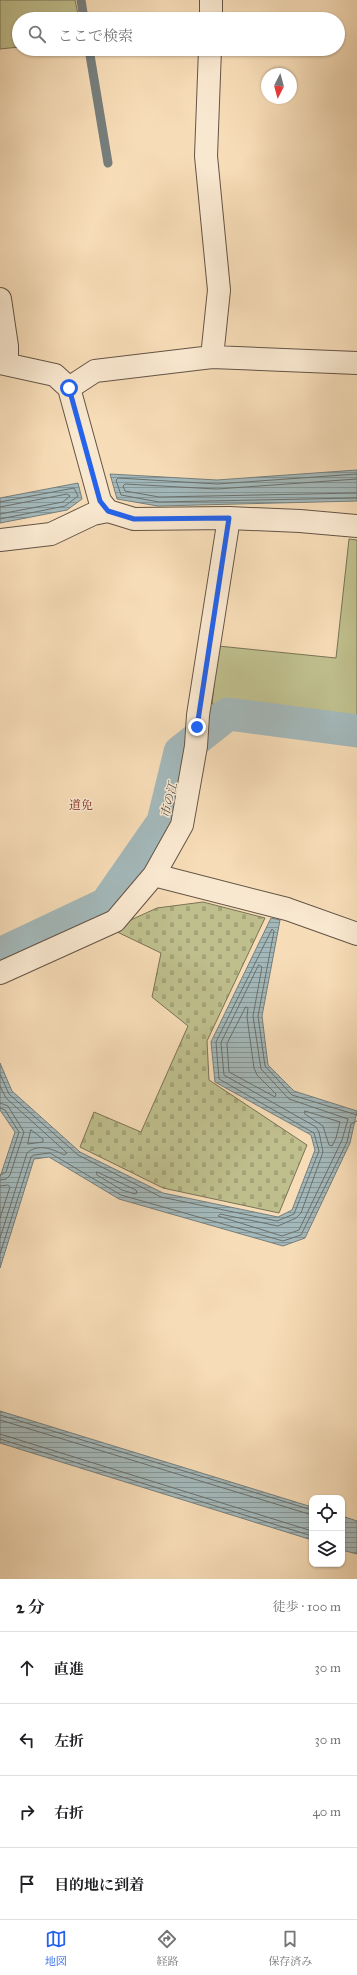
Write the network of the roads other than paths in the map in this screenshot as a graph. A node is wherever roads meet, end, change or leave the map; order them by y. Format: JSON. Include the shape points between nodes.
{"nodes":[{"id":1,"x":212,"y":0,"type":"edge"},
{"id":2,"x":211,"y":12,"type":"edge"},
{"id":3,"x":210,"y":56,"type":"edge"},
{"id":4,"x":0,"y":299,"type":"edge"},
{"id":5,"x":212,"y":357,"type":"junction"},
{"id":6,"x":4,"y":363,"type":"edge"},
{"id":7,"x":357,"y":363,"type":"edge"},
{"id":8,"x":69,"y":388,"type":"junction"},
{"id":9,"x":108,"y":511,"type":"junction"},
{"id":10,"x":229,"y":518,"type":"junction"},
{"id":11,"x":357,"y":526,"type":"edge"},
{"id":12,"x":0,"y":540,"type":"edge"},
{"id":13,"x":154,"y":875,"type":"junction"},
{"id":14,"x":357,"y":934,"type":"edge"},
{"id":15,"x":0,"y":974,"type":"edge"}],
"edges":[{"from":1,"to":2,"type":"street"},
{"from":3,"to":5,"type":"street","via":[[206,156],[219,290]]},
{"from":4,"to":6,"type":"street","via":[[7,346]]},
{"from":5,"to":7,"type":"street"},
{"from":5,"to":8,"type":"street","via":[[95,371]]},
{"from":6,"to":8,"type":"street","via":[[55,375]]},
{"from":8,"to":9,"type":"street","via":[[100,501]]},
{"from":9,"to":10,"type":"street","via":[[134,519]]},
{"from":9,"to":12,"type":"street","via":[[93,514],[51,534]]},
{"from":10,"to":11,"type":"street","via":[[300,520]]},
{"from":10,"to":13,"type":"street","via":[[182,825]]},
{"from":13,"to":14,"type":"street","via":[[287,909]]},
{"from":13,"to":15,"type":"street","via":[[115,921]]}]}
